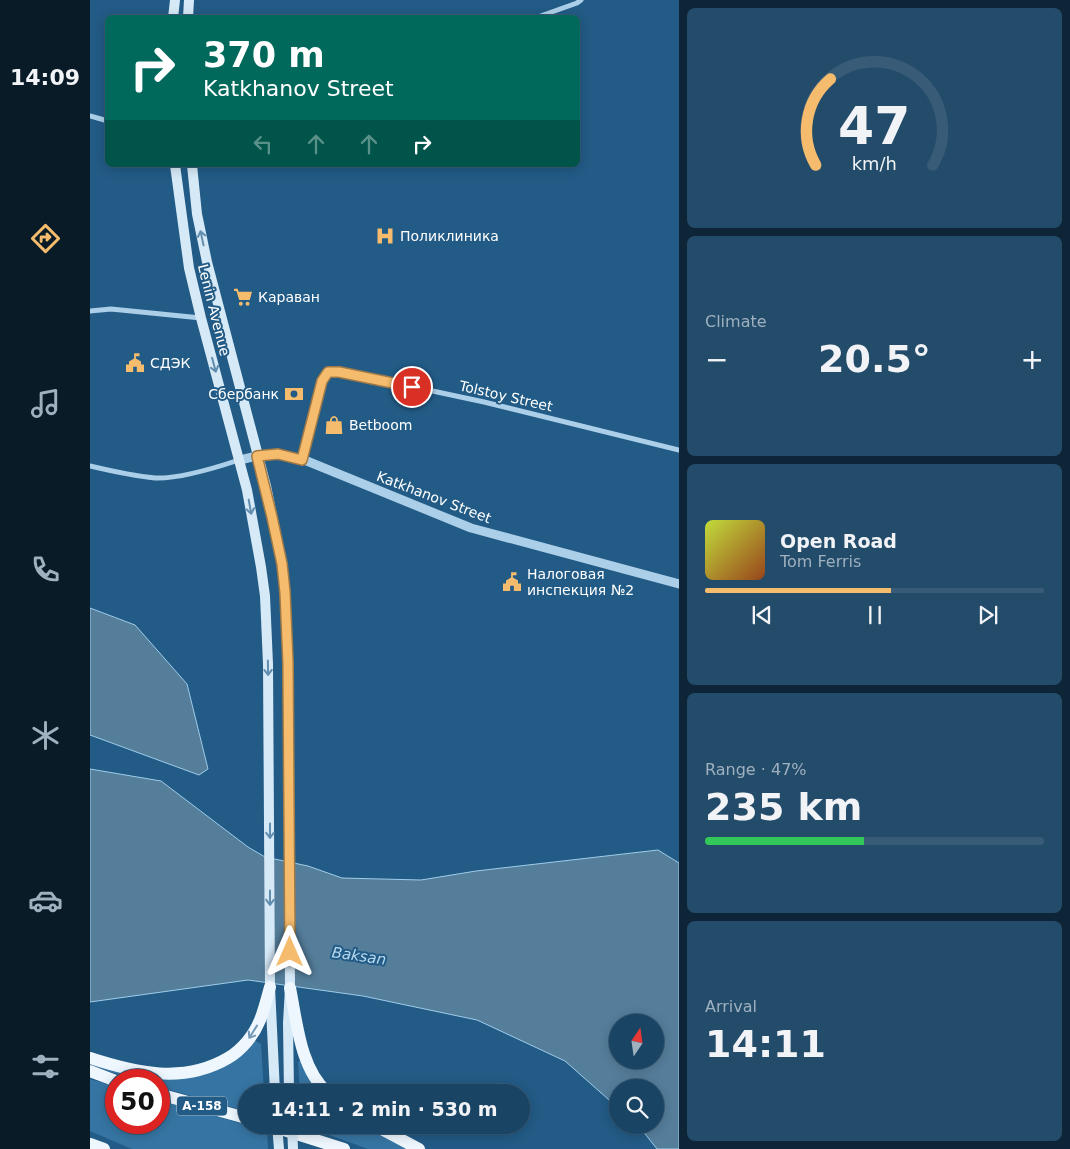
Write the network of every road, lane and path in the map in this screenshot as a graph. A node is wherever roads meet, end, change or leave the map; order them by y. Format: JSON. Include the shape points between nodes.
{"nodes":[{"id":1,"x":175,"y":0,"type":"edge"},
{"id":2,"x":189,"y":0,"type":"edge"},
{"id":3,"x":581,"y":0,"type":"edge"},
{"id":4,"x":173,"y":15,"type":"edge"},
{"id":5,"x":188,"y":15,"type":"edge"},
{"id":6,"x":543,"y":15,"type":"edge"},
{"id":7,"x":90,"y":116,"type":"edge"},
{"id":8,"x":105,"y":119,"type":"edge"},
{"id":9,"x":175,"y":167,"type":"edge"},
{"id":10,"x":192,"y":167,"type":"edge"},
{"id":11,"x":90,"y":311,"type":"edge"},
{"id":12,"x":201,"y":318,"type":"junction"},
{"id":13,"x":679,"y":450,"type":"edge"},
{"id":14,"x":257,"y":456,"type":"junction"},
{"id":15,"x":240,"y":460,"type":"junction"},
{"id":16,"x":302,"y":460,"type":"junction"},
{"id":17,"x":90,"y":466,"type":"edge"},
{"id":18,"x":679,"y":584,"type":"edge"},
{"id":19,"x":270,"y":987,"type":"junction"},
{"id":20,"x":290,"y":988,"type":"junction"},
{"id":21,"x":90,"y":1058,"type":"edge"},
{"id":22,"x":90,"y":1072,"type":"edge"},
{"id":23,"x":105,"y":1077,"type":"edge"},
{"id":24,"x":274,"y":1084,"type":"edge"},
{"id":25,"x":289,"y":1084,"type":"edge"},
{"id":26,"x":321,"y":1084,"type":"edge"},
{"id":27,"x":170,"y":1097,"type":"edge"},
{"id":28,"x":238,"y":1116,"type":"edge"},
{"id":29,"x":278,"y":1134,"type":"edge"},
{"id":30,"x":292,"y":1134,"type":"edge"},
{"id":31,"x":296,"y":1134,"type":"edge"},
{"id":32,"x":391,"y":1134,"type":"edge"},
{"id":33,"x":90,"y":1145,"type":"edge"},
{"id":34,"x":94,"y":1149,"type":"edge"},
{"id":35,"x":104,"y":1149,"type":"edge"},
{"id":36,"x":279,"y":1149,"type":"edge"},
{"id":37,"x":293,"y":1149,"type":"edge"},
{"id":38,"x":344,"y":1149,"type":"edge"},
{"id":39,"x":419,"y":1149,"type":"edge"}],
"edges":[{"from":1,"to":4,"type":"main road"},
{"from":2,"to":5,"type":"main road"},
{"from":3,"to":6,"type":"street"},
{"from":7,"to":8,"type":"street"},
{"from":9,"to":12,"type":"main road","name":"Lenin Avenue","via":[[189,268]]},
{"from":14,"to":10,"type":"main road","name":"Lenin Avenue","one_way":true,"via":[[207,262]]},
{"from":11,"to":12,"type":"street","via":[[111,309]]},
{"from":12,"to":15,"type":"main road","name":"Lenin Avenue","one_way":true},
{"from":13,"to":16,"type":"street","name":"Tolstoy Street","via":[[484,402],[328,372],[322,381]]},
{"from":14,"to":15,"type":"street","name":"Katkhanov Street"},
{"from":14,"to":16,"type":"street","name":"Katkhanov Street","via":[[278,454]]},
{"from":14,"to":20,"type":"main road","name":"Lenin Avenue","via":[[266,486],[285,592]]},
{"from":15,"to":17,"type":"street","via":[[200,472],[157,478]]},
{"from":15,"to":19,"type":"main road","name":"Lenin Avenue","one_way":true,"via":[[261,567],[267,624]]},
{"from":16,"to":18,"type":"street","name":"Katkhanov Street","via":[[471,528]]},
{"from":19,"to":21,"type":"main road","one_way":true,"via":[[260,1021],[250,1038],[232,1055],[203,1070],[185,1074],[150,1072]]},
{"from":19,"to":24,"type":"main road","name":"Lenin Avenue"},
{"from":20,"to":25,"type":"main road","name":"Lenin Avenue"},
{"from":20,"to":26,"type":"main road","via":[[306,1057]]},
{"from":22,"to":23,"type":"main road"},
{"from":27,"to":28,"type":"main road","number":"А-158"},
{"from":29,"to":36,"type":"main road","bridge":true},
{"from":30,"to":37,"type":"main road","bridge":true},
{"from":31,"to":38,"type":"main road"},
{"from":32,"to":39,"type":"main road"},
{"from":33,"to":34,"type":"main road"},
{"from":33,"to":35,"type":"main road"}]}
